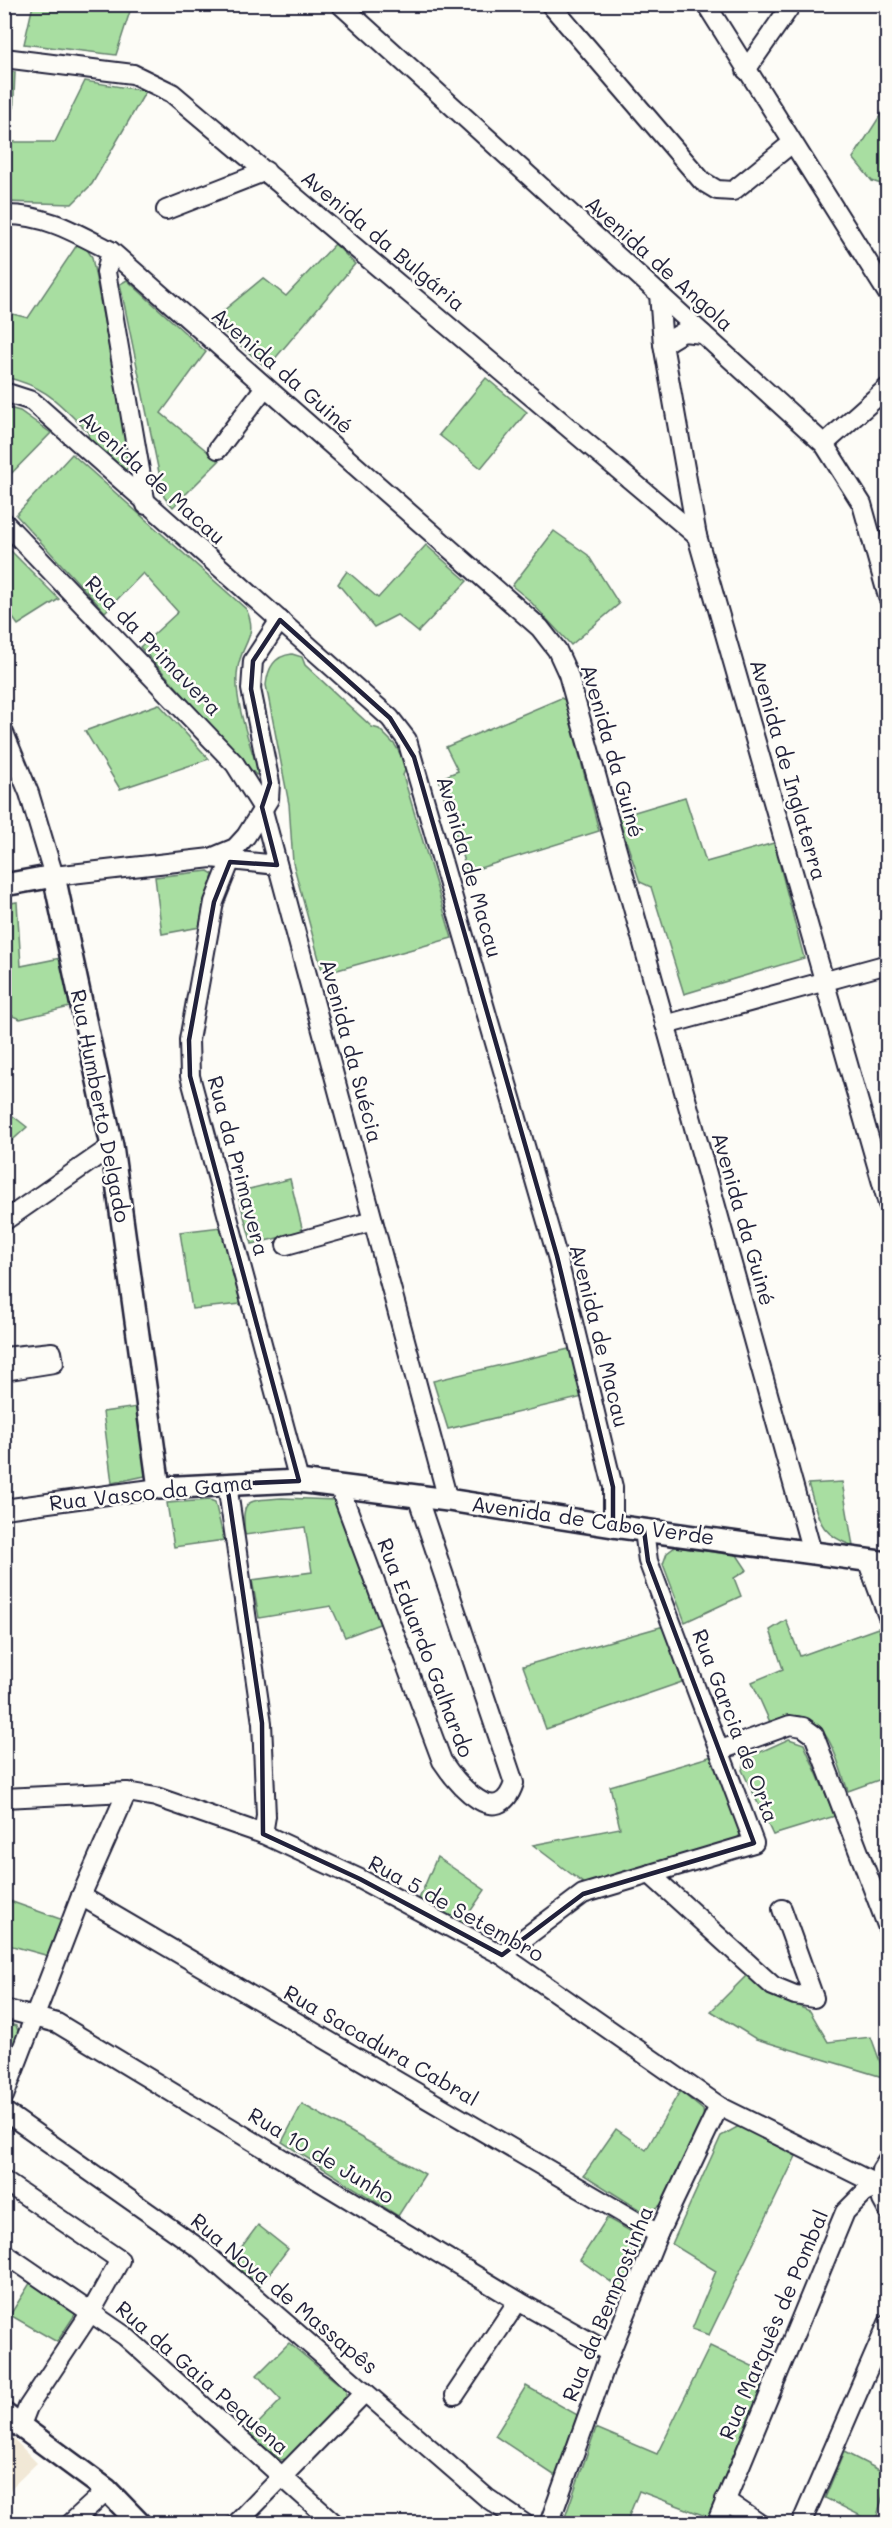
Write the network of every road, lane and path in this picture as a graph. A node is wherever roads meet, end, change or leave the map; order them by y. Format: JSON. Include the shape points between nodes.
{"nodes":[{"id":1,"x":340,"y":4,"type":"edge"},
{"id":2,"x":550,"y":4,"type":"edge"},
{"id":3,"x":706,"y":4,"type":"edge"},
{"id":4,"x":792,"y":4,"type":"edge"},
{"id":5,"x":4,"y":58,"type":"edge"},
{"id":6,"x":746,"y":70,"type":"junction"},
{"id":7,"x":792,"y":143,"type":"junction"},
{"id":8,"x":266,"y":171,"type":"junction"},
{"id":9,"x":166,"y":210,"type":"dead end"},
{"id":10,"x":4,"y":215,"type":"edge"},
{"id":11,"x":111,"y":251,"type":"junction"},
{"id":12,"x":659,"y":294,"type":"junction"},
{"id":13,"x":888,"y":294,"type":"edge"},
{"id":14,"x":703,"y":334,"type":"junction"},
{"id":15,"x":663,"y":344,"type":"junction"},
{"id":16,"x":265,"y":387,"type":"junction"},
{"id":17,"x":888,"y":387,"type":"edge"},
{"id":18,"x":4,"y":392,"type":"edge"},
{"id":19,"x":824,"y":444,"type":"junction"},
{"id":20,"x":218,"y":449,"type":"dead end"},
{"id":21,"x":146,"y":505,"type":"junction"},
{"id":22,"x":4,"y":522,"type":"edge"},
{"id":23,"x":697,"y":536,"type":"junction"},
{"id":24,"x":888,"y":597,"type":"edge"},
{"id":25,"x":280,"y":620,"type":"junction"},
{"id":26,"x":4,"y":732,"type":"edge"},
{"id":27,"x":262,"y":807,"type":"junction"},
{"id":28,"x":211,"y":858,"type":"junction"},
{"id":29,"x":231,"y":862,"type":"junction"},
{"id":30,"x":277,"y":865,"type":"junction"},
{"id":31,"x":54,"y":876,"type":"junction"},
{"id":32,"x":4,"y":885,"type":"edge"},
{"id":33,"x":888,"y":964,"type":"edge"},
{"id":34,"x":825,"y":981,"type":"junction"},
{"id":35,"x":665,"y":1025,"type":"junction"},
{"id":36,"x":112,"y":1146,"type":"junction"},
{"id":37,"x":888,"y":1204,"type":"edge"},
{"id":38,"x":4,"y":1221,"type":"edge"},
{"id":39,"x":373,"y":1221,"type":"junction"},
{"id":40,"x":286,"y":1245,"type":"dead end"},
{"id":41,"x":4,"y":1358,"type":"edge"},
{"id":42,"x":4,"y":1371,"type":"edge"},
{"id":43,"x":298,"y":1481,"type":"junction"},
{"id":44,"x":227,"y":1484,"type":"junction"},
{"id":45,"x":339,"y":1486,"type":"junction"},
{"id":46,"x":159,"y":1488,"type":"junction"},
{"id":47,"x":417,"y":1496,"type":"junction"},
{"id":48,"x":448,"y":1500,"type":"junction"},
{"id":49,"x":4,"y":1509,"type":"edge"},
{"id":50,"x":613,"y":1526,"type":"junction"},
{"id":51,"x":644,"y":1530,"type":"junction"},
{"id":52,"x":812,"y":1552,"type":"junction"},
{"id":53,"x":877,"y":1561,"type":"edge"},
{"id":54,"x":888,"y":1617,"type":"edge"},
{"id":55,"x":721,"y":1750,"type":"junction"},
{"id":56,"x":127,"y":1792,"type":"junction"},
{"id":57,"x":4,"y":1798,"type":"edge"},
{"id":58,"x":263,"y":1834,"type":"junction"},
{"id":59,"x":650,"y":1874,"type":"junction"},
{"id":60,"x":81,"y":1896,"type":"junction"},
{"id":61,"x":782,"y":1909,"type":"dead end"},
{"id":62,"x":888,"y":1928,"type":"edge"},
{"id":63,"x":502,"y":1955,"type":"junction"},
{"id":64,"x":4,"y":2008,"type":"edge"},
{"id":65,"x":36,"y":2016,"type":"junction"},
{"id":66,"x":4,"y":2096,"type":"edge"},
{"id":67,"x":719,"y":2106,"type":"junction"},
{"id":68,"x":4,"y":2111,"type":"edge"},
{"id":69,"x":888,"y":2159,"type":"edge"},
{"id":70,"x":4,"y":2181,"type":"edge"},
{"id":71,"x":880,"y":2186,"type":"junction"},
{"id":72,"x":888,"y":2211,"type":"edge"},
{"id":73,"x":658,"y":2234,"type":"junction"},
{"id":74,"x":4,"y":2253,"type":"edge"},
{"id":75,"x":518,"y":2301,"type":"junction"},
{"id":76,"x":91,"y":2312,"type":"junction"},
{"id":77,"x":888,"y":2323,"type":"edge"},
{"id":78,"x":610,"y":2353,"type":"junction"},
{"id":79,"x":365,"y":2392,"type":"junction"},
{"id":80,"x":455,"y":2395,"type":"dead end"},
{"id":81,"x":13,"y":2420,"type":"edge"},
{"id":82,"x":282,"y":2477,"type":"junction"},
{"id":83,"x":107,"y":2490,"type":"junction"},
{"id":84,"x":725,"y":2500,"type":"junction"},
{"id":85,"x":70,"y":2523,"type":"edge"},
{"id":86,"x":140,"y":2523,"type":"edge"},
{"id":87,"x":236,"y":2523,"type":"edge"},
{"id":88,"x":334,"y":2523,"type":"edge"},
{"id":89,"x":525,"y":2523,"type":"edge"},
{"id":90,"x":549,"y":2523,"type":"edge"},
{"id":91,"x":716,"y":2523,"type":"edge"},
{"id":92,"x":760,"y":2523,"type":"edge"},
{"id":93,"x":801,"y":2523,"type":"edge"}],
"edges":[{"from":1,"to":12,"type":"street","name":"Avenida de Angola"},
{"from":2,"to":7,"type":"street","via":[[702,181],[717,190],[733,191]]},
{"from":3,"to":6,"type":"street"},
{"from":4,"to":6,"type":"street"},
{"from":5,"to":8,"type":"street","name":"Avenida da Bulgária","via":[[133,74],[172,93]]},
{"from":6,"to":7,"type":"street"},
{"from":7,"to":13,"type":"street"},
{"from":8,"to":9,"type":"street"},
{"from":8,"to":23,"type":"street","name":"Avenida da Bulgária"},
{"from":10,"to":11,"type":"street","name":"Avenida da Guiné","via":[[62,225]]},
{"from":11,"to":16,"type":"street","name":"Avenida da Guiné"},
{"from":11,"to":21,"type":"street","via":[[106,272]]},
{"from":12,"to":14,"type":"street","name":"Avenida de Angola"},
{"from":12,"to":15,"type":"street","name":"Avenida de Inglaterra"},
{"from":14,"to":15,"type":"street","via":[[683,332]]},
{"from":14,"to":19,"type":"street","name":"Avenida de Angola"},
{"from":15,"to":23,"type":"street","name":"Avenida de Inglaterra"},
{"from":16,"to":20,"type":"street"},
{"from":16,"to":35,"type":"street","name":"Avenida da Guiné","via":[[540,628],[557,650],[568,674]]},
{"from":17,"to":19,"type":"street"},
{"from":18,"to":21,"type":"street","name":"Avenida de Macau","via":[[32,401]]},
{"from":19,"to":24,"type":"street","name":"Avenida de Angola","via":[[862,504]]},
{"from":21,"to":25,"type":"street","name":"Avenida de Macau"},
{"from":22,"to":27,"type":"street","name":"Rua da Primavera","via":[[235,764]]},
{"from":23,"to":34,"type":"street","name":"Avenida de Inglaterra"},
{"from":25,"to":27,"type":"street","name":"Avenida da Suécia","via":[[253,661],[250,689],[270,783],[269,799]]},
{"from":25,"to":50,"type":"street","name":"Avenida de Macau","via":[[390,718],[414,757],[557,1256],[613,1487]]},
{"from":26,"to":31,"type":"street","name":"Rua Humberto Delgado","via":[[29,793]]},
{"from":27,"to":28,"type":"street","via":[[235,848]]},
{"from":27,"to":30,"type":"street","name":"Avenida da Suécia"},
{"from":28,"to":29,"type":"street"},
{"from":28,"to":31,"type":"street"},
{"from":29,"to":30,"type":"street"},
{"from":29,"to":43,"type":"street","name":"Rua da Primavera","via":[[212,914],[189,1040],[190,1076]]},
{"from":30,"to":39,"type":"street","name":"Avenida da Suécia"},
{"from":31,"to":32,"type":"street"},
{"from":31,"to":36,"type":"street","name":"Rua Humberto Delgado"},
{"from":33,"to":34,"type":"street"},
{"from":34,"to":35,"type":"street"},
{"from":34,"to":37,"type":"street","name":"Avenida de Inglaterra"},
{"from":35,"to":52,"type":"street","name":"Avenida da Guiné"},
{"from":36,"to":38,"type":"street"},
{"from":36,"to":46,"type":"street","name":"Rua Humberto Delgado"},
{"from":39,"to":40,"type":"street"},
{"from":39,"to":48,"type":"street","name":"Avenida da Suécia"},
{"from":41,"to":42,"type":"street","via":[[52,1352],[54,1363]]},
{"from":43,"to":44,"type":"street","name":"Rua Vasco da Gama"},
{"from":43,"to":45,"type":"street","name":"Avenida de Cabo Verde"},
{"from":44,"to":46,"type":"street","name":"Rua Vasco da Gama"},
{"from":44,"to":58,"type":"street","via":[[262,1723],[266,1816]]},
{"from":45,"to":47,"type":"street","name":"Avenida de Cabo Verde"},
{"from":45,"to":47,"type":"street","name":"Rua Eduardo Galhardo","via":[[442,1761],[452,1776],[483,1804],[494,1806],[511,1794],[514,1783]]},
{"from":46,"to":49,"type":"street","name":"Rua Vasco da Gama"},
{"from":47,"to":48,"type":"street","name":"Avenida de Cabo Verde"},
{"from":48,"to":50,"type":"street","name":"Avenida de Cabo Verde"},
{"from":50,"to":51,"type":"street","name":"Avenida de Cabo Verde"},
{"from":51,"to":52,"type":"street","name":"Avenida de Cabo Verde"},
{"from":51,"to":55,"type":"street","name":"Rua Garcia de Orta","via":[[648,1561]]},
{"from":52,"to":53,"type":"street","name":"Avenida de Cabo Verde"},
{"from":53,"to":54,"type":"street"},
{"from":55,"to":59,"type":"street","name":"Rua Garcia de Orta","via":[[754,1842]]},
{"from":55,"to":62,"type":"street","via":[[790,1725],[803,1727],[814,1735]]},
{"from":56,"to":57,"type":"street","name":"Rua 5 de Setembro"},
{"from":56,"to":58,"type":"street","name":"Rua 5 de Setembro","via":[[156,1797]]},
{"from":56,"to":60,"type":"street"},
{"from":58,"to":63,"type":"street","name":"Rua 5 de Setembro","via":[[360,1879]]},
{"from":59,"to":61,"type":"street","via":[[773,1986],[814,1998]]},
{"from":59,"to":63,"type":"street","name":"Rua Garcia de Orta","via":[[583,1894]]},
{"from":60,"to":65,"type":"street"},
{"from":60,"to":73,"type":"street","name":"Rua Sacadura Cabral"},
{"from":63,"to":67,"type":"street","name":"Rua 5 de Setembro"},
{"from":64,"to":65,"type":"street","name":"Rua 10 de Junho"},
{"from":65,"to":66,"type":"street"},
{"from":65,"to":75,"type":"street","name":"Rua 10 de Junho","via":[[57,2022]]},
{"from":67,"to":71,"type":"street","name":"Rua 5 de Setembro"},
{"from":67,"to":73,"type":"street","name":"Rua da Bempostinha"},
{"from":68,"to":79,"type":"street","name":"Rua Nova de Massapês","via":[[200,2249]]},
{"from":69,"to":71,"type":"street","via":[[881,2170]]},
{"from":70,"to":76,"type":"street","via":[[120,2260]]},
{"from":71,"to":72,"type":"street"},
{"from":71,"to":84,"type":"street","name":"Rua Marquês de Pombal","via":[[864,2193],[845,2211]]},
{"from":73,"to":78,"type":"street","name":"Rua da Bempostinha"},
{"from":74,"to":76,"type":"street","name":"Rua da Gaia Pequena"},
{"from":75,"to":78,"type":"street","name":"Rua 10 de Junho"},
{"from":75,"to":80,"type":"street"},
{"from":76,"to":81,"type":"street","via":[[28,2407]]},
{"from":76,"to":82,"type":"street","name":"Rua da Gaia Pequena","via":[[125,2336]]},
{"from":77,"to":93,"type":"street"},
{"from":78,"to":90,"type":"street","name":"Rua da Bempostinha"},
{"from":79,"to":82,"type":"street"},
{"from":79,"to":89,"type":"street","name":"Rua Nova de Massapês","via":[[487,2498]]},
{"from":81,"to":83,"type":"street"},
{"from":82,"to":87,"type":"street"},
{"from":82,"to":88,"type":"street","name":"Rua da Gaia Pequena"},
{"from":83,"to":85,"type":"street"},
{"from":83,"to":86,"type":"street"},
{"from":84,"to":91,"type":"street","name":"Rua Marquês de Pombal"},
{"from":84,"to":92,"type":"street"}]}
